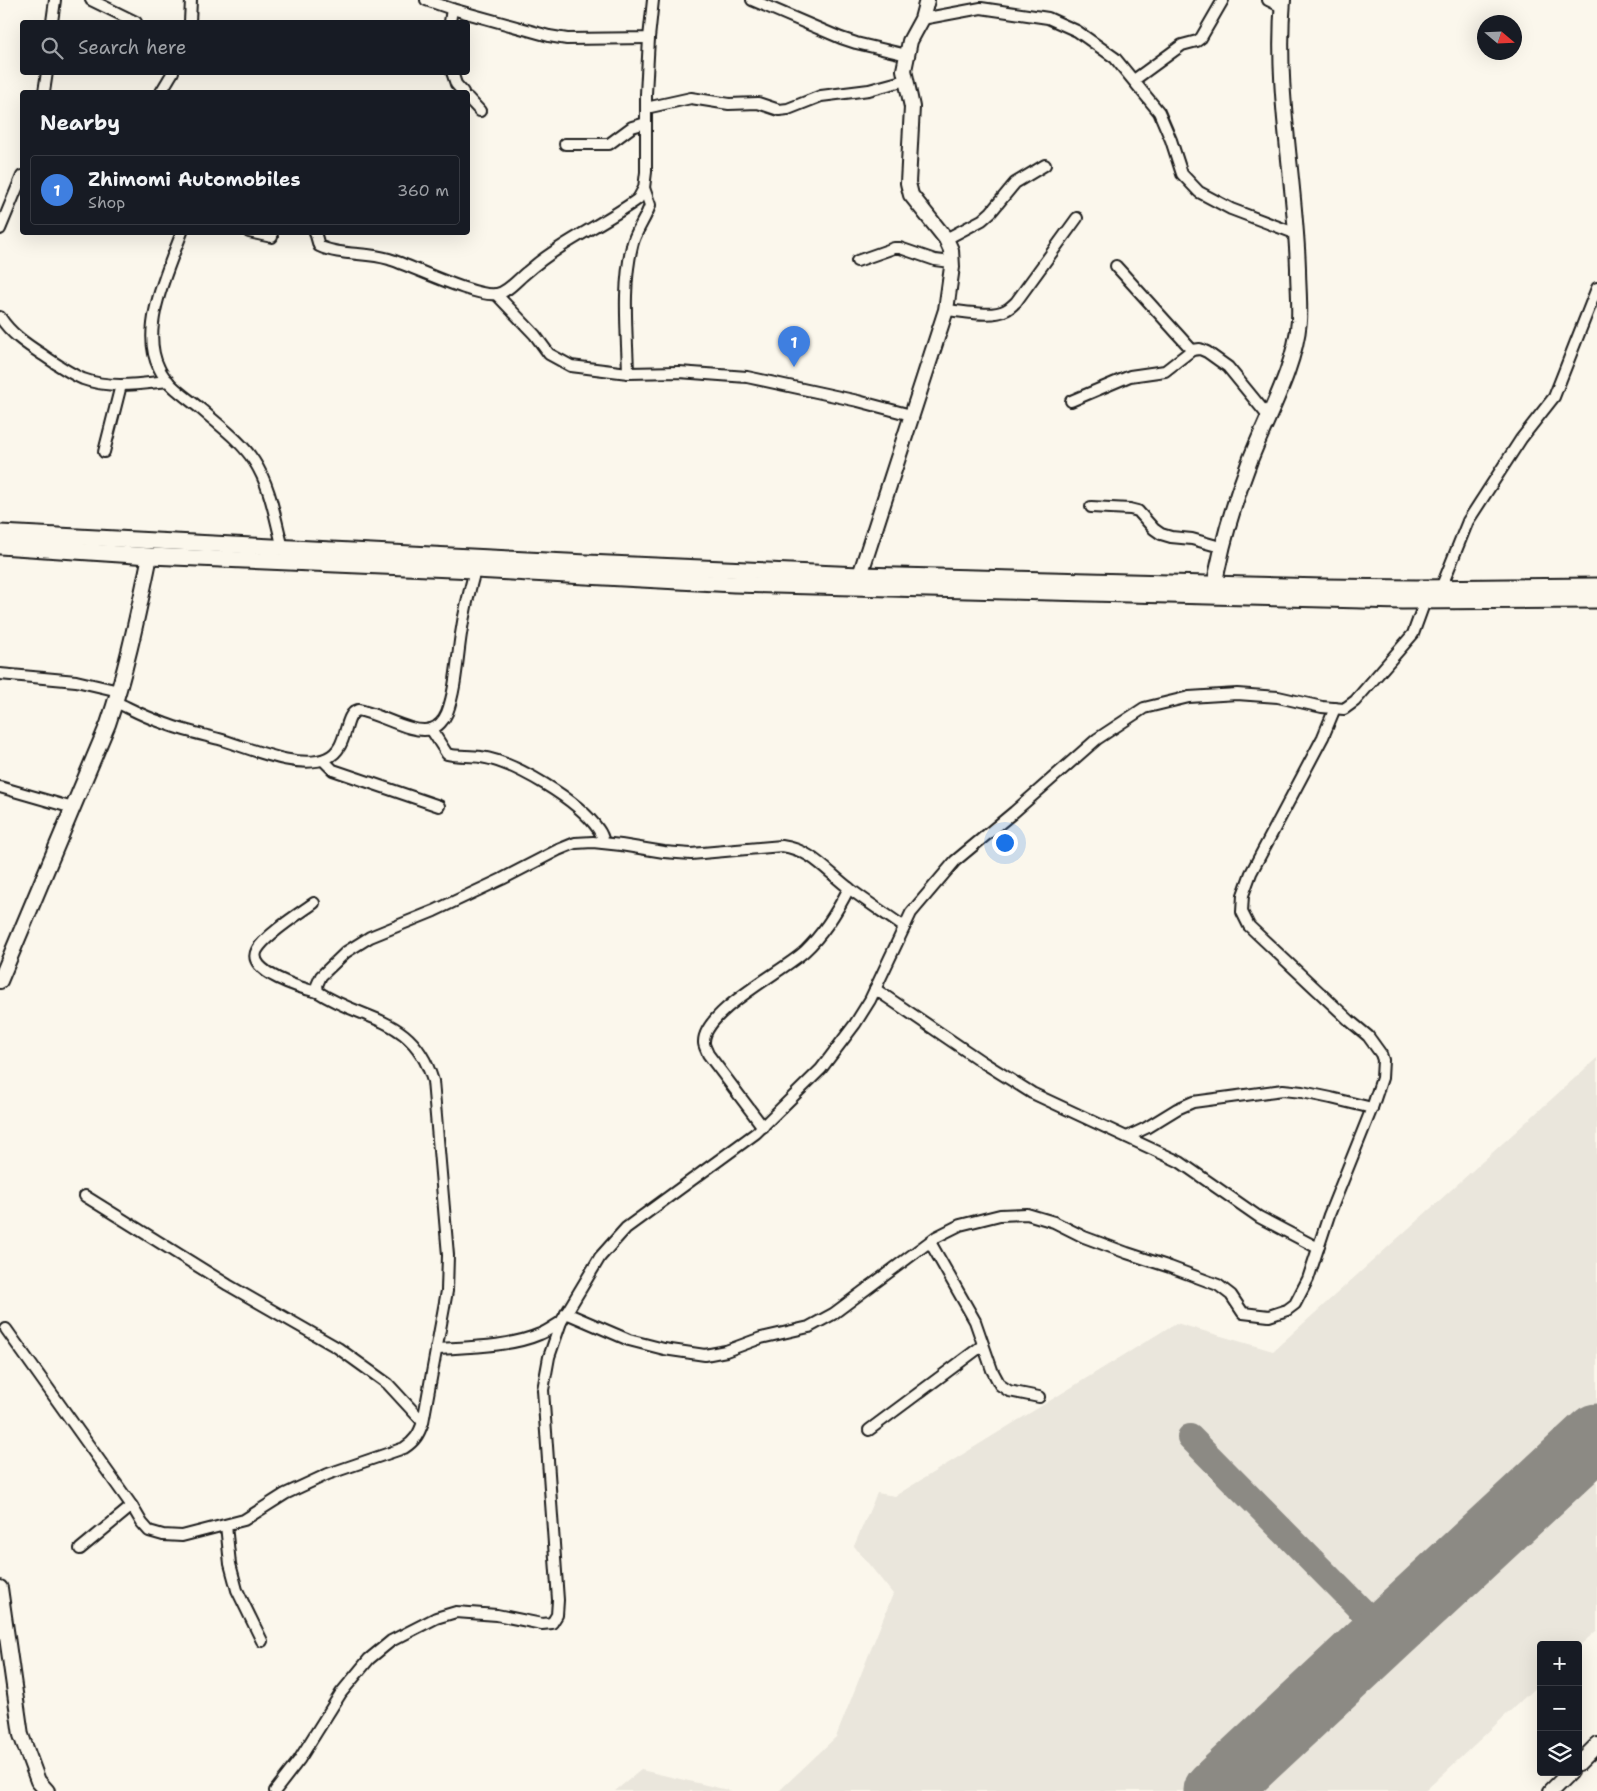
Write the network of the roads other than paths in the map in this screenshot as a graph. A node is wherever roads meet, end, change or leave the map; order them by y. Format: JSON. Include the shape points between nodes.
{"nodes":[{"id":1,"x":55,"y":0,"type":"edge"},
{"id":2,"x":91,"y":0,"type":"edge"},
{"id":3,"x":191,"y":0,"type":"edge"},
{"id":4,"x":426,"y":0,"type":"edge"},
{"id":5,"x":652,"y":0,"type":"edge"},
{"id":6,"x":752,"y":0,"type":"edge"},
{"id":7,"x":927,"y":0,"type":"edge"},
{"id":8,"x":1223,"y":0,"type":"edge"},
{"id":9,"x":1268,"y":0,"type":"edge"},
{"id":10,"x":1282,"y":3,"type":"edge"},
{"id":11,"x":452,"y":9,"type":"junction"},
{"id":12,"x":922,"y":19,"type":"junction"},
{"id":13,"x":52,"y":20,"type":"edge"},
{"id":14,"x":132,"y":20,"type":"edge"},
{"id":15,"x":190,"y":20,"type":"edge"},
{"id":16,"x":450,"y":20,"type":"edge"},
{"id":17,"x":648,"y":38,"type":"junction"},
{"id":18,"x":907,"y":54,"type":"junction"},
{"id":19,"x":46,"y":75,"type":"edge"},
{"id":20,"x":171,"y":75,"type":"edge"},
{"id":21,"x":453,"y":75,"type":"edge"},
{"id":22,"x":906,"y":80,"type":"junction"},
{"id":23,"x":1134,"y":80,"type":"junction"},
{"id":24,"x":44,"y":90,"type":"edge"},
{"id":25,"x":162,"y":90,"type":"edge"},
{"id":26,"x":461,"y":90,"type":"edge"},
{"id":27,"x":470,"y":100,"type":"edge"},
{"id":28,"x":646,"y":108,"type":"junction"},
{"id":29,"x":480,"y":111,"type":"dead end"},
{"id":30,"x":646,"y":123,"type":"junction"},
{"id":31,"x":565,"y":144,"type":"dead end"},
{"id":32,"x":1045,"y":165,"type":"dead end"},
{"id":33,"x":20,"y":181,"type":"edge"},
{"id":34,"x":644,"y":188,"type":"junction"},
{"id":35,"x":1077,"y":218,"type":"dead end"},
{"id":36,"x":0,"y":228,"type":"edge"},
{"id":37,"x":1297,"y":234,"type":"junction"},
{"id":38,"x":181,"y":235,"type":"edge"},
{"id":39,"x":263,"y":235,"type":"edge"},
{"id":40,"x":315,"y":235,"type":"edge"},
{"id":41,"x":272,"y":237,"type":"dead end"},
{"id":42,"x":946,"y":239,"type":"junction"},
{"id":43,"x":858,"y":261,"type":"dead end"},
{"id":44,"x":951,"y":262,"type":"junction"},
{"id":45,"x":1116,"y":266,"type":"dead end"},
{"id":46,"x":1597,"y":288,"type":"edge"},
{"id":47,"x":496,"y":294,"type":"junction"},
{"id":48,"x":946,"y":310,"type":"junction"},
{"id":49,"x":0,"y":317,"type":"edge"},
{"id":50,"x":1192,"y":350,"type":"junction"},
{"id":51,"x":628,"y":373,"type":"junction"},
{"id":52,"x":168,"y":381,"type":"junction"},
{"id":53,"x":121,"y":385,"type":"junction"},
{"id":54,"x":1071,"y":401,"type":"dead end"},
{"id":55,"x":910,"y":416,"type":"junction"},
{"id":56,"x":1268,"y":416,"type":"junction"},
{"id":57,"x":104,"y":452,"type":"dead end"},
{"id":58,"x":1091,"y":507,"type":"dead end"},
{"id":59,"x":0,"y":533,"type":"edge"},
{"id":60,"x":0,"y":546,"type":"edge"},
{"id":61,"x":283,"y":548,"type":"junction"},
{"id":62,"x":1224,"y":548,"type":"junction"},
{"id":63,"x":150,"y":556,"type":"junction"},
{"id":64,"x":474,"y":570,"type":"junction"},
{"id":65,"x":860,"y":575,"type":"junction"},
{"id":66,"x":1597,"y":586,"type":"edge"},
{"id":67,"x":1441,"y":588,"type":"junction"},
{"id":68,"x":1214,"y":590,"type":"junction"},
{"id":69,"x":1597,"y":600,"type":"edge"},
{"id":70,"x":1425,"y":601,"type":"junction"},
{"id":71,"x":0,"y":674,"type":"edge"},
{"id":72,"x":117,"y":697,"type":"junction"},
{"id":73,"x":1335,"y":708,"type":"junction"},
{"id":74,"x":431,"y":729,"type":"junction"},
{"id":75,"x":323,"y":760,"type":"junction"},
{"id":76,"x":0,"y":787,"type":"edge"},
{"id":77,"x":439,"y":806,"type":"dead end"},
{"id":78,"x":74,"y":808,"type":"junction"},
{"id":79,"x":604,"y":843,"type":"junction"},
{"id":80,"x":849,"y":888,"type":"junction"},
{"id":81,"x":314,"y":903,"type":"dead end"},
{"id":82,"x":904,"y":926,"type":"junction"},
{"id":83,"x":0,"y":981,"type":"edge"},
{"id":84,"x":875,"y":989,"type":"junction"},
{"id":85,"x":318,"y":992,"type":"junction"},
{"id":86,"x":1372,"y":1108,"type":"junction"},
{"id":87,"x":763,"y":1126,"type":"junction"},
{"id":88,"x":1127,"y":1137,"type":"junction"},
{"id":89,"x":85,"y":1196,"type":"dead end"},
{"id":90,"x":930,"y":1242,"type":"junction"},
{"id":91,"x":1318,"y":1248,"type":"junction"},
{"id":92,"x":564,"y":1318,"type":"junction"},
{"id":93,"x":6,"y":1329,"type":"dead end"},
{"id":94,"x":983,"y":1344,"type":"junction"},
{"id":95,"x":436,"y":1350,"type":"junction"},
{"id":96,"x":1039,"y":1397,"type":"dead end"},
{"id":97,"x":423,"y":1422,"type":"junction"},
{"id":98,"x":869,"y":1430,"type":"dead end"},
{"id":99,"x":132,"y":1506,"type":"junction"},
{"id":100,"x":226,"y":1525,"type":"junction"},
{"id":101,"x":80,"y":1549,"type":"dead end"},
{"id":102,"x":0,"y":1588,"type":"edge"},
{"id":103,"x":262,"y":1641,"type":"dead end"},
{"id":104,"x":1597,"y":1745,"type":"edge"},
{"id":105,"x":1582,"y":1760,"type":"edge"},
{"id":106,"x":1566,"y":1776,"type":"edge"},
{"id":107,"x":47,"y":1791,"type":"edge"},
{"id":108,"x":274,"y":1791,"type":"edge"},
{"id":109,"x":1551,"y":1791,"type":"edge"}],
"edges":[{"from":1,"to":13,"type":"street"},
{"from":2,"to":14,"type":"street"},
{"from":3,"to":15,"type":"street"},
{"from":4,"to":11,"type":"street"},
{"from":5,"to":17,"type":"street"},
{"from":6,"to":18,"type":"street","via":[[841,38]]},
{"from":7,"to":12,"type":"street"},
{"from":8,"to":23,"type":"street","via":[[1201,38],[1182,45]]},
{"from":9,"to":10,"type":"street"},
{"from":10,"to":37,"type":"street","via":[[1283,110]]},
{"from":11,"to":16,"type":"street"},
{"from":11,"to":17,"type":"street","via":[[567,39]]},
{"from":12,"to":18,"type":"street"},
{"from":12,"to":23,"type":"street","via":[[982,8],[1048,18],[1076,31],[1114,58]]},
{"from":17,"to":28,"type":"street"},
{"from":18,"to":22,"type":"street"},
{"from":19,"to":24,"type":"street"},
{"from":20,"to":25,"type":"street"},
{"from":21,"to":26,"type":"street"},
{"from":22,"to":28,"type":"street","via":[[869,90],[821,96],[780,110],[758,103],[729,104],[691,98]]},
{"from":22,"to":42,"type":"street","via":[[912,106],[908,183],[911,195]]},
{"from":23,"to":37,"type":"street","via":[[1159,112],[1182,174],[1199,192],[1231,209]]},
{"from":27,"to":29,"type":"street"},
{"from":28,"to":30,"type":"street"},
{"from":30,"to":31,"type":"street","via":[[632,127],[610,144]]},
{"from":30,"to":34,"type":"street"},
{"from":32,"to":42,"type":"street","via":[[1015,183],[982,220]]},
{"from":33,"to":36,"type":"street"},
{"from":34,"to":47,"type":"street","via":[[638,199],[540,260],[506,290]]},
{"from":34,"to":51,"type":"street","via":[[650,204],[629,260],[626,307]]},
{"from":35,"to":48,"type":"street","via":[[1016,302],[1006,310],[987,314]]},
{"from":37,"to":56,"type":"street","via":[[1297,335],[1292,357]]},
{"from":38,"to":52,"type":"street","via":[[160,289],[152,335],[158,368]]},
{"from":39,"to":41,"type":"street"},
{"from":40,"to":47,"type":"street","via":[[319,246],[330,252],[390,259],[483,294]]},
{"from":42,"to":44,"type":"street"},
{"from":43,"to":44,"type":"street","via":[[900,248]]},
{"from":44,"to":48,"type":"street"},
{"from":45,"to":50,"type":"street"},
{"from":46,"to":67,"type":"street","via":[[1554,397],[1520,439],[1468,521]]},
{"from":47,"to":51,"type":"street","via":[[535,334],[549,354],[562,362],[581,368]]},
{"from":48,"to":55,"type":"street"},
{"from":49,"to":53,"type":"street","via":[[20,340],[67,371],[84,379]]},
{"from":50,"to":54,"type":"street","via":[[1165,371],[1121,378]]},
{"from":50,"to":56,"type":"street","via":[[1207,352],[1228,367]]},
{"from":51,"to":55,"type":"street","via":[[679,372],[747,377]]},
{"from":52,"to":53,"type":"street"},
{"from":52,"to":61,"type":"street","via":[[226,430],[253,460],[262,474]]},
{"from":53,"to":57,"type":"street"},
{"from":55,"to":65,"type":"street"},
{"from":56,"to":62,"type":"street","via":[[1233,509]]},
{"from":58,"to":62,"type":"street","via":[[1130,508],[1138,511],[1161,534]]},
{"from":59,"to":61,"type":"main road"},
{"from":60,"to":63,"type":"main road"},
{"from":61,"to":65,"type":"main road"},
{"from":62,"to":68,"type":"street"},
{"from":63,"to":64,"type":"main road"},
{"from":63,"to":72,"type":"street"},
{"from":64,"to":68,"type":"main road","via":[[734,584]]},
{"from":64,"to":74,"type":"street","via":[[446,714],[440,724]]},
{"from":65,"to":68,"type":"main road","via":[[1130,583]]},
{"from":66,"to":67,"type":"main road"},
{"from":67,"to":68,"type":"main road"},
{"from":68,"to":70,"type":"main road"},
{"from":69,"to":70,"type":"main road"},
{"from":70,"to":73,"type":"street","via":[[1408,641],[1354,701],[1344,709]]},
{"from":71,"to":72,"type":"street","via":[[70,680]]},
{"from":72,"to":75,"type":"street","via":[[160,722],[268,756],[298,761]]},
{"from":72,"to":78,"type":"street"},
{"from":73,"to":82,"type":"street","via":[[1278,697],[1238,694],[1188,697],[1144,708],[1097,739],[955,861],[911,913]]},
{"from":73,"to":86,"type":"street","via":[[1251,873],[1243,895],[1242,912],[1249,926],[1368,1036],[1381,1054],[1382,1078]]},
{"from":74,"to":75,"type":"street","via":[[420,730],[367,711],[354,710],[340,747]]},
{"from":74,"to":79,"type":"street","via":[[447,754],[480,756],[523,771],[546,785],[590,819]]},
{"from":75,"to":77,"type":"street","via":[[333,770]]},
{"from":76,"to":78,"type":"street"},
{"from":78,"to":83,"type":"street"},
{"from":79,"to":80,"type":"street","via":[[692,854],[782,846],[795,848],[808,854]]},
{"from":79,"to":85,"type":"street","via":[[576,843],[558,850],[434,911],[370,937],[346,952],[321,976]]},
{"from":80,"to":82,"type":"street"},
{"from":80,"to":87,"type":"street","via":[[832,920],[803,953],[739,997],[714,1020],[706,1033],[704,1043],[708,1054]]},
{"from":81,"to":85,"type":"street","via":[[270,936],[256,951],[256,958],[261,968],[302,989]]},
{"from":82,"to":84,"type":"street"},
{"from":84,"to":87,"type":"street","via":[[855,1024],[820,1069]]},
{"from":84,"to":88,"type":"street","via":[[1032,1093]]},
{"from":85,"to":95,"type":"street","via":[[401,1031],[428,1063],[437,1107],[448,1255],[446,1291]]},
{"from":86,"to":88,"type":"street","via":[[1283,1090],[1193,1102]]},
{"from":86,"to":91,"type":"street"},
{"from":87,"to":92,"type":"street","via":[[626,1228],[600,1257]]},
{"from":88,"to":91,"type":"street","via":[[1180,1162],[1259,1217]]},
{"from":89,"to":97,"type":"street","via":[[228,1285],[338,1348],[388,1384]]},
{"from":90,"to":91,"type":"street","via":[[960,1225],[1000,1215],[1027,1214],[1054,1222],[1127,1254],[1218,1285],[1231,1295],[1244,1313],[1269,1316],[1295,1304],[1308,1280]]},
{"from":90,"to":92,"type":"street","via":[[833,1314],[809,1327],[761,1338],[726,1351],[705,1354],[664,1349]]},
{"from":90,"to":94,"type":"street","via":[[975,1321]]},
{"from":92,"to":95,"type":"street","via":[[540,1334],[515,1341]]},
{"from":92,"to":108,"type":"street","via":[[549,1357],[544,1390],[557,1615],[552,1623],[542,1624],[497,1615],[456,1612],[436,1618],[391,1641],[370,1659],[341,1694],[299,1760]]},
{"from":93,"to":99,"type":"street"},
{"from":94,"to":96,"type":"street","via":[[1000,1385],[1008,1391]]},
{"from":94,"to":98,"type":"street"},
{"from":95,"to":97,"type":"street"},
{"from":97,"to":100,"type":"street","via":[[414,1442],[404,1448],[328,1474],[285,1494],[244,1520]]},
{"from":99,"to":100,"type":"street","via":[[149,1530],[163,1535],[182,1536]]},
{"from":99,"to":101,"type":"street"},
{"from":100,"to":103,"type":"street","via":[[230,1564],[237,1590]]},
{"from":102,"to":107,"type":"street","via":[[21,1735],[38,1781]]},
{"from":104,"to":105,"type":"street"},
{"from":106,"to":109,"type":"street"}]}
